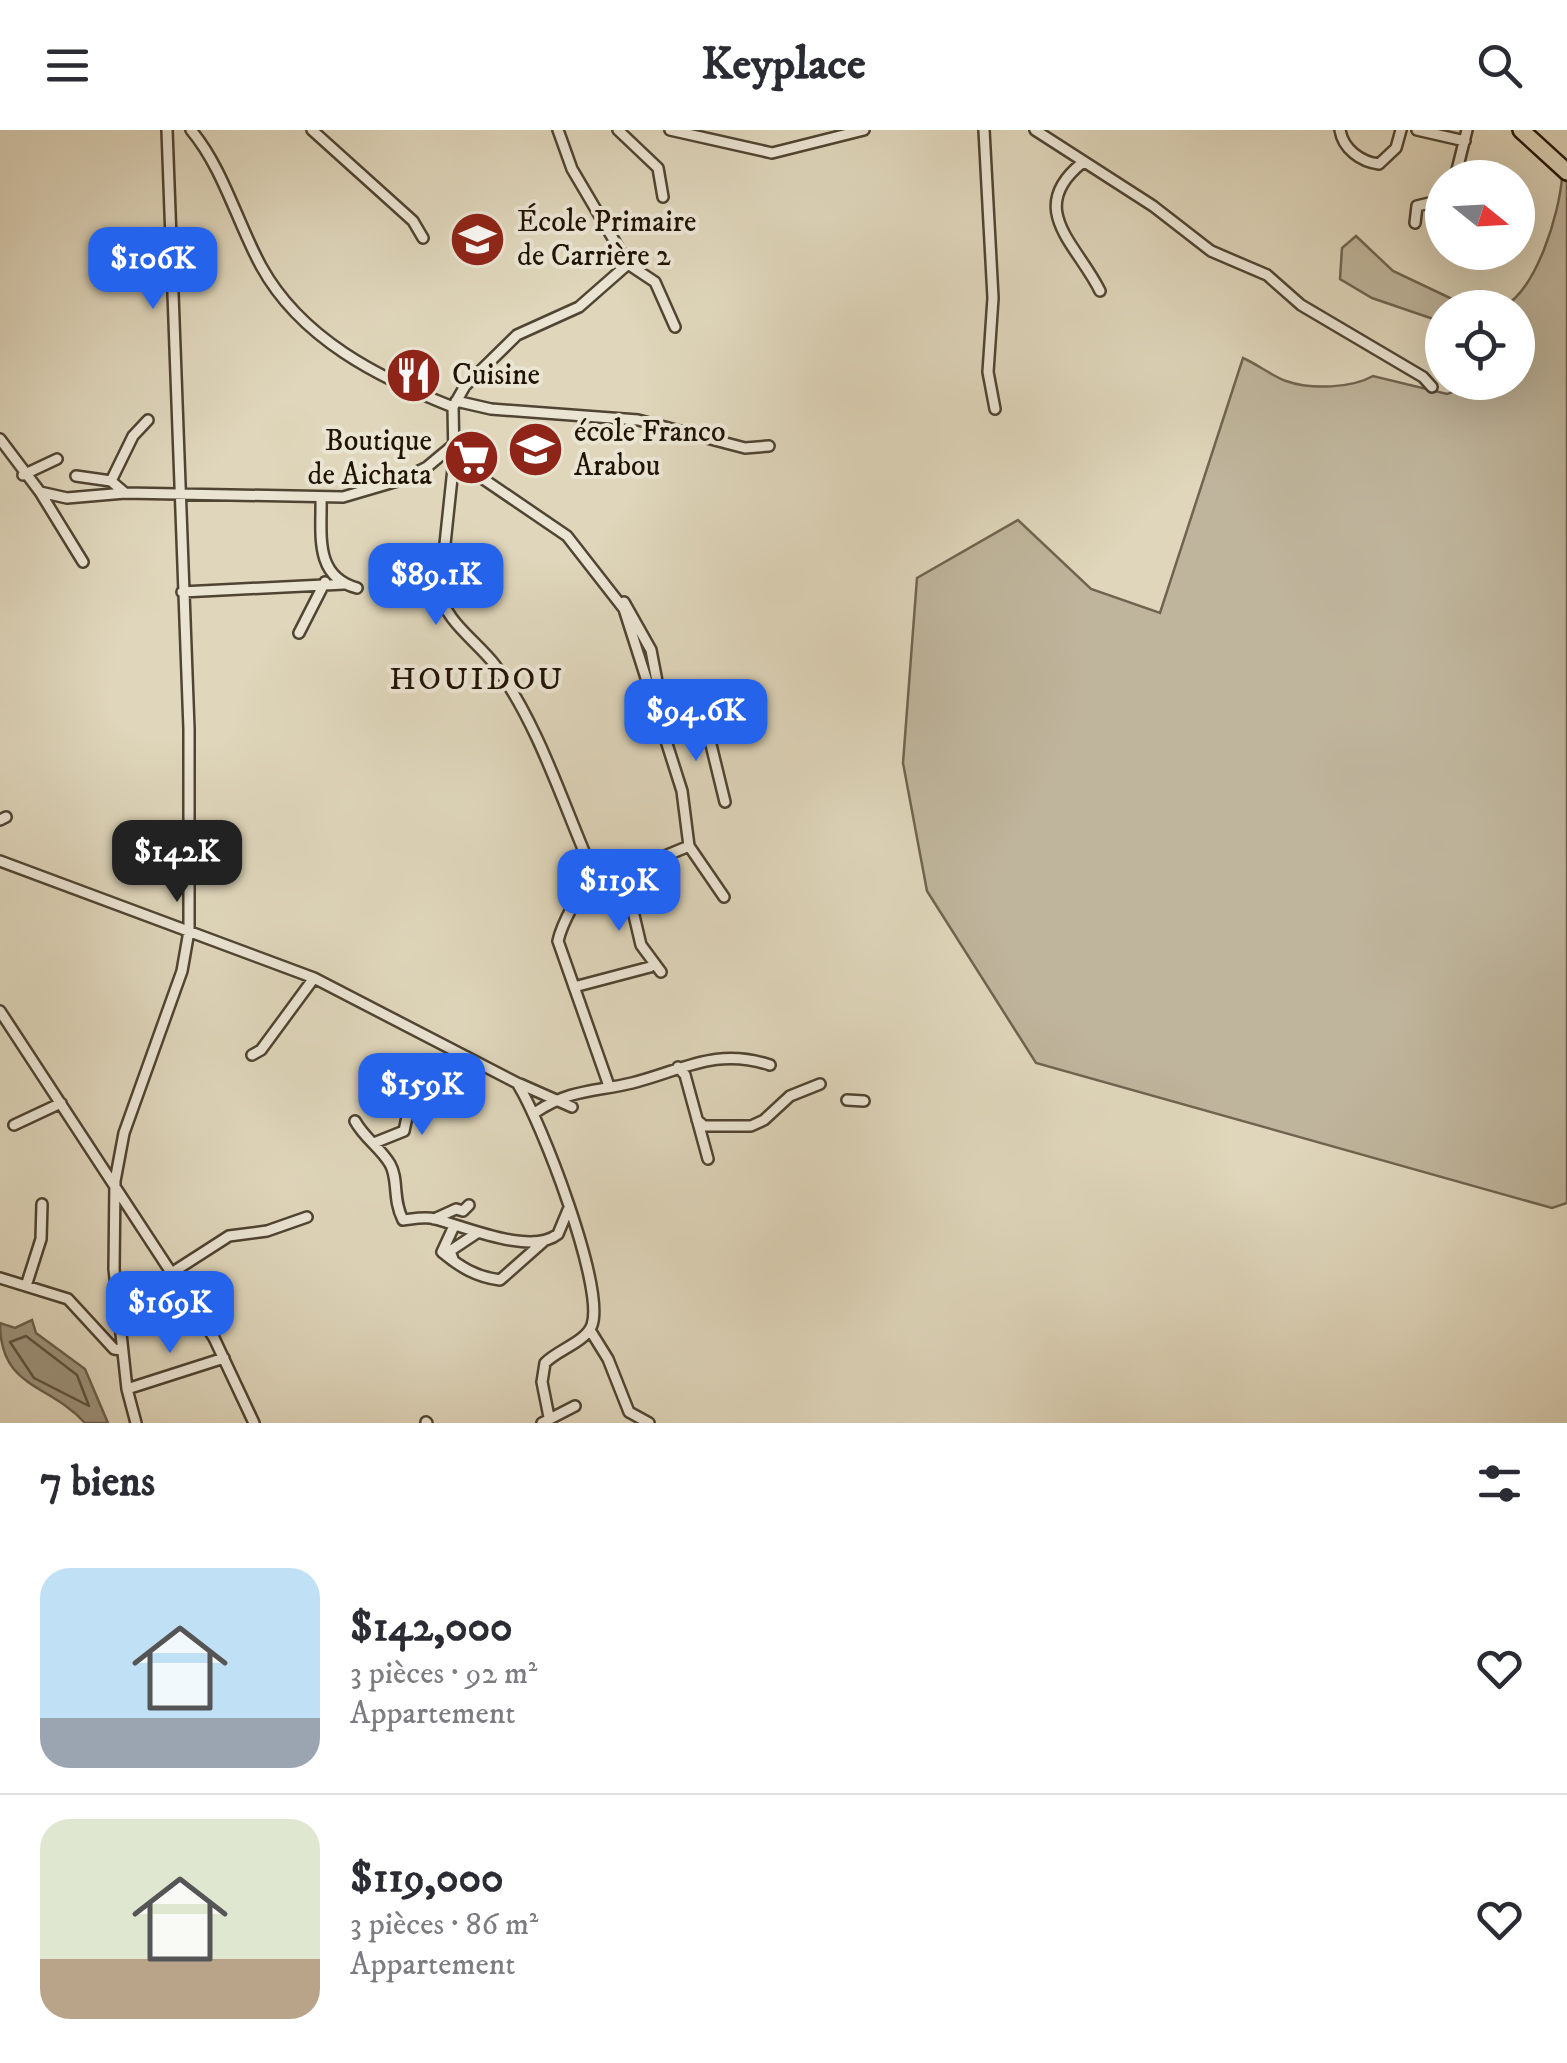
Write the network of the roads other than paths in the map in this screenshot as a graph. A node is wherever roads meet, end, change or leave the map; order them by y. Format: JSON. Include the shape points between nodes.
{"nodes":[{"id":1,"x":168,"y":130,"type":"edge"},
{"id":2,"x":191,"y":130,"type":"edge"},
{"id":3,"x":312,"y":130,"type":"edge"},
{"id":4,"x":558,"y":130,"type":"edge"},
{"id":5,"x":618,"y":130,"type":"edge"},
{"id":6,"x":670,"y":130,"type":"edge"},
{"id":7,"x":864,"y":130,"type":"edge"},
{"id":8,"x":984,"y":130,"type":"edge"},
{"id":9,"x":1035,"y":130,"type":"edge"},
{"id":10,"x":1340,"y":130,"type":"edge"},
{"id":11,"x":1401,"y":130,"type":"edge"},
{"id":12,"x":1417,"y":130,"type":"edge"},
{"id":13,"x":1521,"y":130,"type":"edge"},
{"id":14,"x":1466,"y":135,"type":"edge"},
{"id":15,"x":1460,"y":160,"type":"edge"},
{"id":16,"x":1082,"y":163,"type":"junction"},
{"id":17,"x":1567,"y":172,"type":"edge"},
{"id":18,"x":663,"y":197,"type":"dead end"},
{"id":19,"x":1425,"y":204,"type":"edge"},
{"id":20,"x":1415,"y":222,"type":"dead end"},
{"id":21,"x":424,"y":238,"type":"dead end"},
{"id":22,"x":628,"y":264,"type":"junction"},
{"id":23,"x":1100,"y":291,"type":"dead end"},
{"id":24,"x":675,"y":327,"type":"dead end"},
{"id":25,"x":1425,"y":377,"type":"edge"},
{"id":26,"x":455,"y":404,"type":"junction"},
{"id":27,"x":995,"y":408,"type":"dead end"},
{"id":28,"x":148,"y":420,"type":"dead end"},
{"id":29,"x":0,"y":439,"type":"edge"},
{"id":30,"x":769,"y":446,"type":"dead end"},
{"id":31,"x":451,"y":447,"type":"junction"},
{"id":32,"x":56,"y":459,"type":"dead end"},
{"id":33,"x":454,"y":459,"type":"junction"},
{"id":34,"x":23,"y":475,"type":"junction"},
{"id":35,"x":76,"y":476,"type":"dead end"},
{"id":36,"x":110,"y":481,"type":"junction"},
{"id":37,"x":40,"y":492,"type":"junction"},
{"id":38,"x":125,"y":493,"type":"junction"},
{"id":39,"x":178,"y":496,"type":"junction"},
{"id":40,"x":321,"y":496,"type":"junction"},
{"id":41,"x":83,"y":562,"type":"dead end"},
{"id":42,"x":330,"y":574,"type":"junction"},
{"id":43,"x":344,"y":584,"type":"junction"},
{"id":44,"x":324,"y":585,"type":"junction"},
{"id":45,"x":357,"y":588,"type":"dead end"},
{"id":46,"x":612,"y":590,"type":"junction"},
{"id":47,"x":182,"y":592,"type":"junction"},
{"id":48,"x":299,"y":632,"type":"dead end"},
{"id":49,"x":725,"y":802,"type":"dead end"},
{"id":50,"x":690,"y":846,"type":"junction"},
{"id":51,"x":0,"y":862,"type":"edge"},
{"id":52,"x":624,"y":873,"type":"junction"},
{"id":53,"x":588,"y":878,"type":"junction"},
{"id":54,"x":724,"y":897,"type":"dead end"},
{"id":55,"x":189,"y":931,"type":"junction"},
{"id":56,"x":314,"y":978,"type":"junction"},
{"id":57,"x":574,"y":987,"type":"junction"},
{"id":58,"x":0,"y":1011,"type":"edge"},
{"id":59,"x":252,"y":1055,"type":"dead end"},
{"id":60,"x":770,"y":1065,"type":"dead end"},
{"id":61,"x":678,"y":1067,"type":"junction"},
{"id":62,"x":517,"y":1083,"type":"junction"},
{"id":63,"x":406,"y":1084,"type":"dead end"},
{"id":64,"x":820,"y":1084,"type":"dead end"},
{"id":65,"x":608,"y":1086,"type":"junction"},
{"id":66,"x":554,"y":1100,"type":"junction"},
{"id":67,"x":847,"y":1100,"type":"dead end"},
{"id":68,"x":864,"y":1101,"type":"dead end"},
{"id":69,"x":61,"y":1103,"type":"junction"},
{"id":70,"x":572,"y":1107,"type":"dead end"},
{"id":71,"x":536,"y":1112,"type":"junction"},
{"id":72,"x":697,"y":1120,"type":"junction"},
{"id":73,"x":355,"y":1121,"type":"dead end"},
{"id":74,"x":14,"y":1125,"type":"dead end"},
{"id":75,"x":371,"y":1144,"type":"junction"},
{"id":76,"x":708,"y":1159,"type":"dead end"},
{"id":77,"x":115,"y":1181,"type":"junction"},
{"id":78,"x":42,"y":1204,"type":"dead end"},
{"id":79,"x":469,"y":1205,"type":"dead end"},
{"id":80,"x":568,"y":1210,"type":"junction"},
{"id":81,"x":307,"y":1218,"type":"dead end"},
{"id":82,"x":434,"y":1218,"type":"junction"},
{"id":83,"x":454,"y":1226,"type":"junction"},
{"id":84,"x":478,"y":1233,"type":"junction"},
{"id":85,"x":545,"y":1240,"type":"junction"},
{"id":86,"x":454,"y":1261,"type":"junction"},
{"id":87,"x":173,"y":1272,"type":"junction"},
{"id":88,"x":0,"y":1278,"type":"edge"},
{"id":89,"x":26,"y":1286,"type":"junction"},
{"id":90,"x":590,"y":1330,"type":"junction"},
{"id":91,"x":122,"y":1350,"type":"junction"},
{"id":92,"x":224,"y":1358,"type":"junction"},
{"id":93,"x":127,"y":1389,"type":"junction"},
{"id":94,"x":575,"y":1406,"type":"dead end"},
{"id":95,"x":546,"y":1420,"type":"edge"},
{"id":96,"x":136,"y":1423,"type":"edge"},
{"id":97,"x":254,"y":1423,"type":"edge"},
{"id":98,"x":650,"y":1423,"type":"edge"}],
"edges":[{"from":1,"to":39,"type":"street"},
{"from":2,"to":26,"type":"street","via":[[283,298],[344,356]]},
{"from":3,"to":21,"type":"street","via":[[413,220]]},
{"from":4,"to":22,"type":"street","via":[[572,169]]},
{"from":5,"to":18,"type":"street","via":[[658,168]]},
{"from":6,"to":7,"type":"street","via":[[772,153]]},
{"from":8,"to":27,"type":"street","via":[[994,298],[988,372]]},
{"from":9,"to":16,"type":"street"},
{"from":10,"to":11,"type":"street","via":[[1355,155],[1379,164],[1396,148]]},
{"from":12,"to":14,"type":"street"},
{"from":13,"to":17,"type":"highway"},
{"from":14,"to":15,"type":"street"},
{"from":16,"to":23,"type":"street","via":[[1060,183],[1056,212]]},
{"from":16,"to":25,"type":"street","via":[[1212,251],[1266,275],[1301,305]]},
{"from":19,"to":20,"type":"street","via":[[1417,206]]},
{"from":22,"to":24,"type":"street","via":[[655,282]]},
{"from":22,"to":26,"type":"street","via":[[580,307],[507,343]]},
{"from":26,"to":30,"type":"street","via":[[638,420],[744,448]]},
{"from":26,"to":31,"type":"street"},
{"from":28,"to":36,"type":"street"},
{"from":29,"to":34,"type":"street"},
{"from":31,"to":33,"type":"street"},
{"from":31,"to":40,"type":"street","via":[[428,467],[368,493]]},
{"from":32,"to":34,"type":"street"},
{"from":33,"to":46,"type":"street","via":[[567,536]]},
{"from":33,"to":53,"type":"street","via":[[441,600],[519,704],[552,770],[588,861]]},
{"from":34,"to":37,"type":"street"},
{"from":35,"to":36,"type":"street"},
{"from":36,"to":38,"type":"street"},
{"from":37,"to":38,"type":"street","via":[[66,498]]},
{"from":37,"to":41,"type":"street"},
{"from":38,"to":39,"type":"street"},
{"from":39,"to":40,"type":"street"},
{"from":39,"to":47,"type":"street"},
{"from":40,"to":42,"type":"street","via":[[322,558]]},
{"from":42,"to":43,"type":"street"},
{"from":42,"to":44,"type":"street"},
{"from":43,"to":44,"type":"street"},
{"from":43,"to":45,"type":"street"},
{"from":44,"to":47,"type":"street"},
{"from":44,"to":48,"type":"street"},
{"from":46,"to":49,"type":"street","via":[[643,632],[660,697],[677,716],[688,708],[704,716]]},
{"from":46,"to":50,"type":"street","via":[[665,730]]},
{"from":47,"to":55,"type":"street"},
{"from":50,"to":52,"type":"street"},
{"from":50,"to":54,"type":"street"},
{"from":51,"to":55,"type":"street"},
{"from":52,"to":53,"type":"street"},
{"from":52,"to":57,"type":"street","via":[[641,945],[655,969]]},
{"from":53,"to":57,"type":"street","via":[[562,920],[558,942]]},
{"from":55,"to":56,"type":"street"},
{"from":55,"to":77,"type":"street"},
{"from":56,"to":59,"type":"street"},
{"from":56,"to":62,"type":"street"},
{"from":57,"to":65,"type":"street"},
{"from":58,"to":69,"type":"street"},
{"from":60,"to":61,"type":"street","via":[[710,1057]]},
{"from":61,"to":65,"type":"street"},
{"from":61,"to":72,"type":"street"},
{"from":62,"to":66,"type":"street"},
{"from":62,"to":71,"type":"street"},
{"from":63,"to":75,"type":"street","via":[[404,1132]]},
{"from":64,"to":72,"type":"street","via":[[790,1096],[751,1126],[704,1126]]},
{"from":65,"to":66,"type":"street"},
{"from":66,"to":70,"type":"street"},
{"from":66,"to":71,"type":"street"},
{"from":67,"to":68,"type":"street"},
{"from":69,"to":74,"type":"street"},
{"from":69,"to":77,"type":"street"},
{"from":71,"to":80,"type":"street"},
{"from":72,"to":76,"type":"street"},
{"from":73,"to":75,"type":"street"},
{"from":75,"to":82,"type":"street","via":[[393,1170],[393,1196],[403,1220]]},
{"from":77,"to":87,"type":"street"},
{"from":77,"to":91,"type":"street"},
{"from":78,"to":89,"type":"street","via":[[40,1245]]},
{"from":79,"to":82,"type":"street"},
{"from":80,"to":85,"type":"street","via":[[558,1234]]},
{"from":80,"to":90,"type":"street","via":[[587,1258],[595,1313]]},
{"from":81,"to":87,"type":"street","via":[[229,1236]]},
{"from":82,"to":83,"type":"street"},
{"from":83,"to":84,"type":"street"},
{"from":83,"to":86,"type":"street","via":[[442,1252]]},
{"from":84,"to":85,"type":"street"},
{"from":84,"to":86,"type":"street","via":[[450,1251]]},
{"from":85,"to":86,"type":"street","via":[[500,1280]]},
{"from":87,"to":92,"type":"street"},
{"from":88,"to":89,"type":"street"},
{"from":89,"to":91,"type":"street","via":[[68,1299]]},
{"from":90,"to":95,"type":"street","via":[[544,1364]]},
{"from":90,"to":98,"type":"street","via":[[629,1412]]},
{"from":91,"to":93,"type":"street"},
{"from":92,"to":93,"type":"street"},
{"from":92,"to":97,"type":"street"},
{"from":93,"to":96,"type":"street"},
{"from":94,"to":95,"type":"street"}]}
